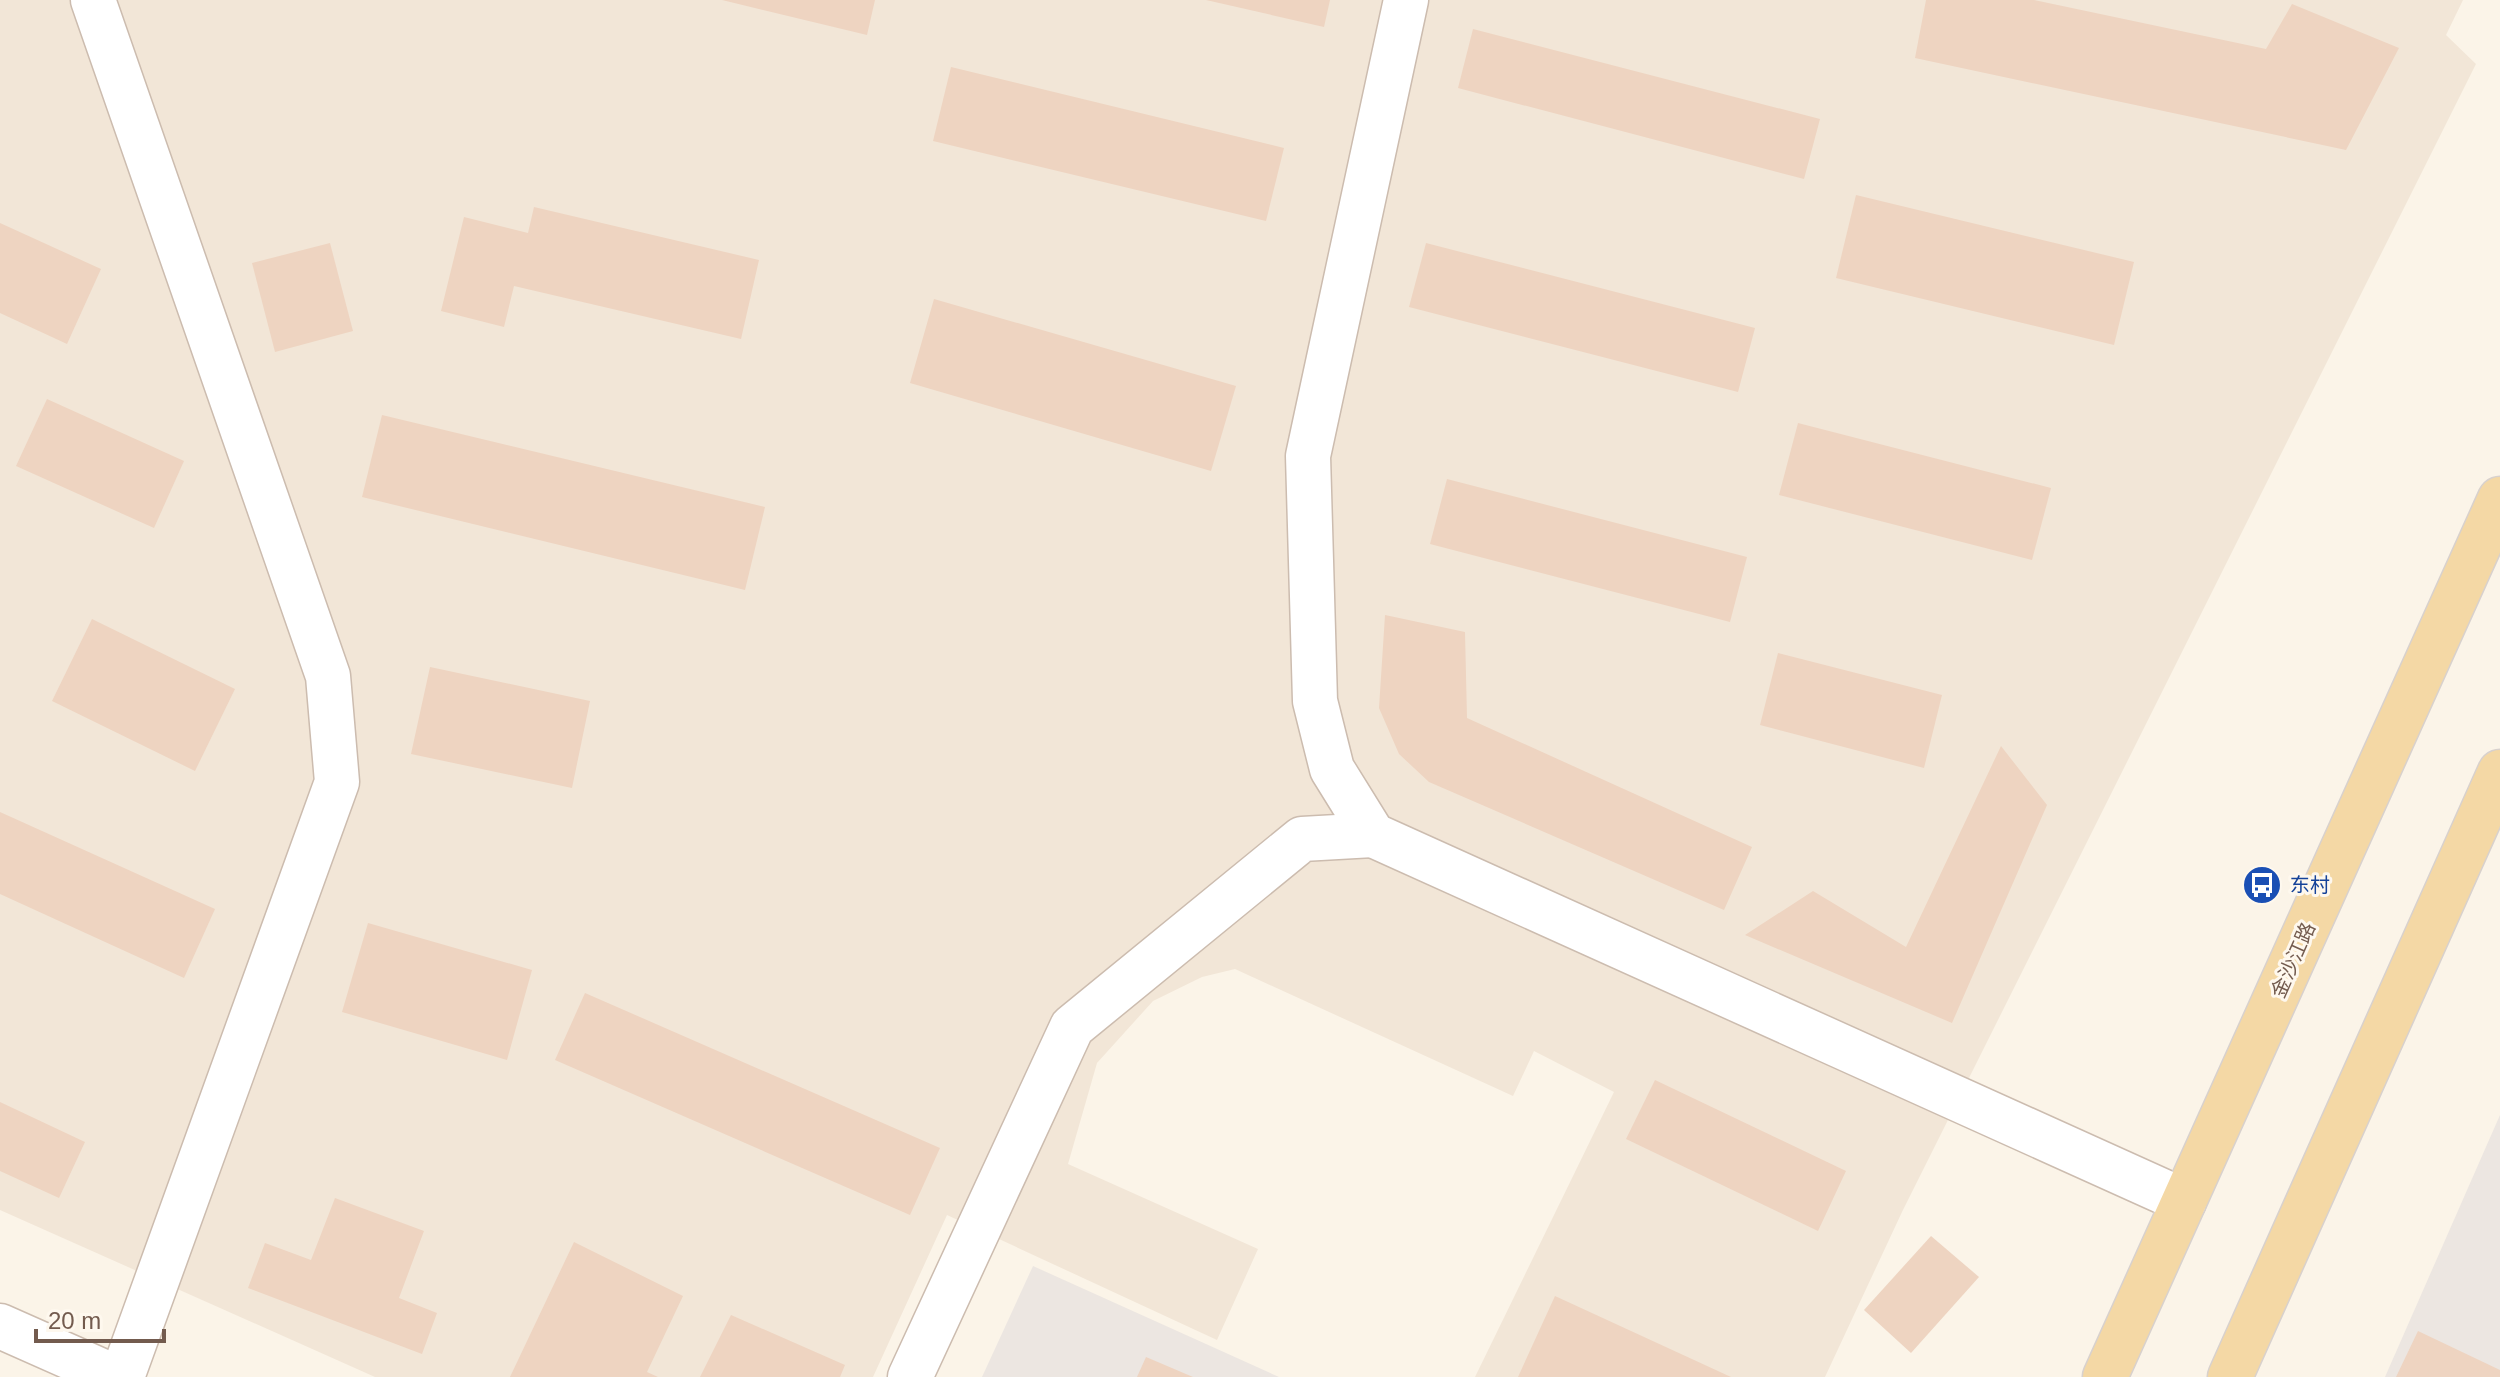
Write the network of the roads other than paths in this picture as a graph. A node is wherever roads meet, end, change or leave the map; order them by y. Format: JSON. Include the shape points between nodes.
{"nodes":[{"id":1,"x":93,"y":0,"type":"edge"},
{"id":2,"x":1406,"y":0,"type":"edge"},
{"id":3,"x":2500,"y":499,"type":"edge"},
{"id":4,"x":2500,"y":772,"type":"edge"},
{"id":5,"x":1373,"y":835,"type":"junction"},
{"id":6,"x":2184,"y":1201,"type":"junction"},
{"id":7,"x":0,"y":1326,"type":"edge"},
{"id":8,"x":115,"y":1377,"type":"edge"},
{"id":9,"x":122,"y":1377,"type":"edge"},
{"id":10,"x":910,"y":1377,"type":"edge"},
{"id":11,"x":2105,"y":1377,"type":"edge"},
{"id":12,"x":2230,"y":1377,"type":"edge"}],
"edges":[{"from":1,"to":9,"type":"lane","via":[[328,676],[337,782]]},
{"from":2,"to":5,"type":"lane","via":[[1308,456],[1315,701],[1332,769]]},
{"from":3,"to":6,"type":"main road","name":"金沙江路"},
{"from":4,"to":12,"type":"main road"},
{"from":5,"to":6,"type":"lane"},
{"from":5,"to":10,"type":"lane","via":[[1302,839],[1072,1027]]},
{"from":6,"to":11,"type":"main road","name":"金沙江路"},
{"from":7,"to":8,"type":"lane"}]}
